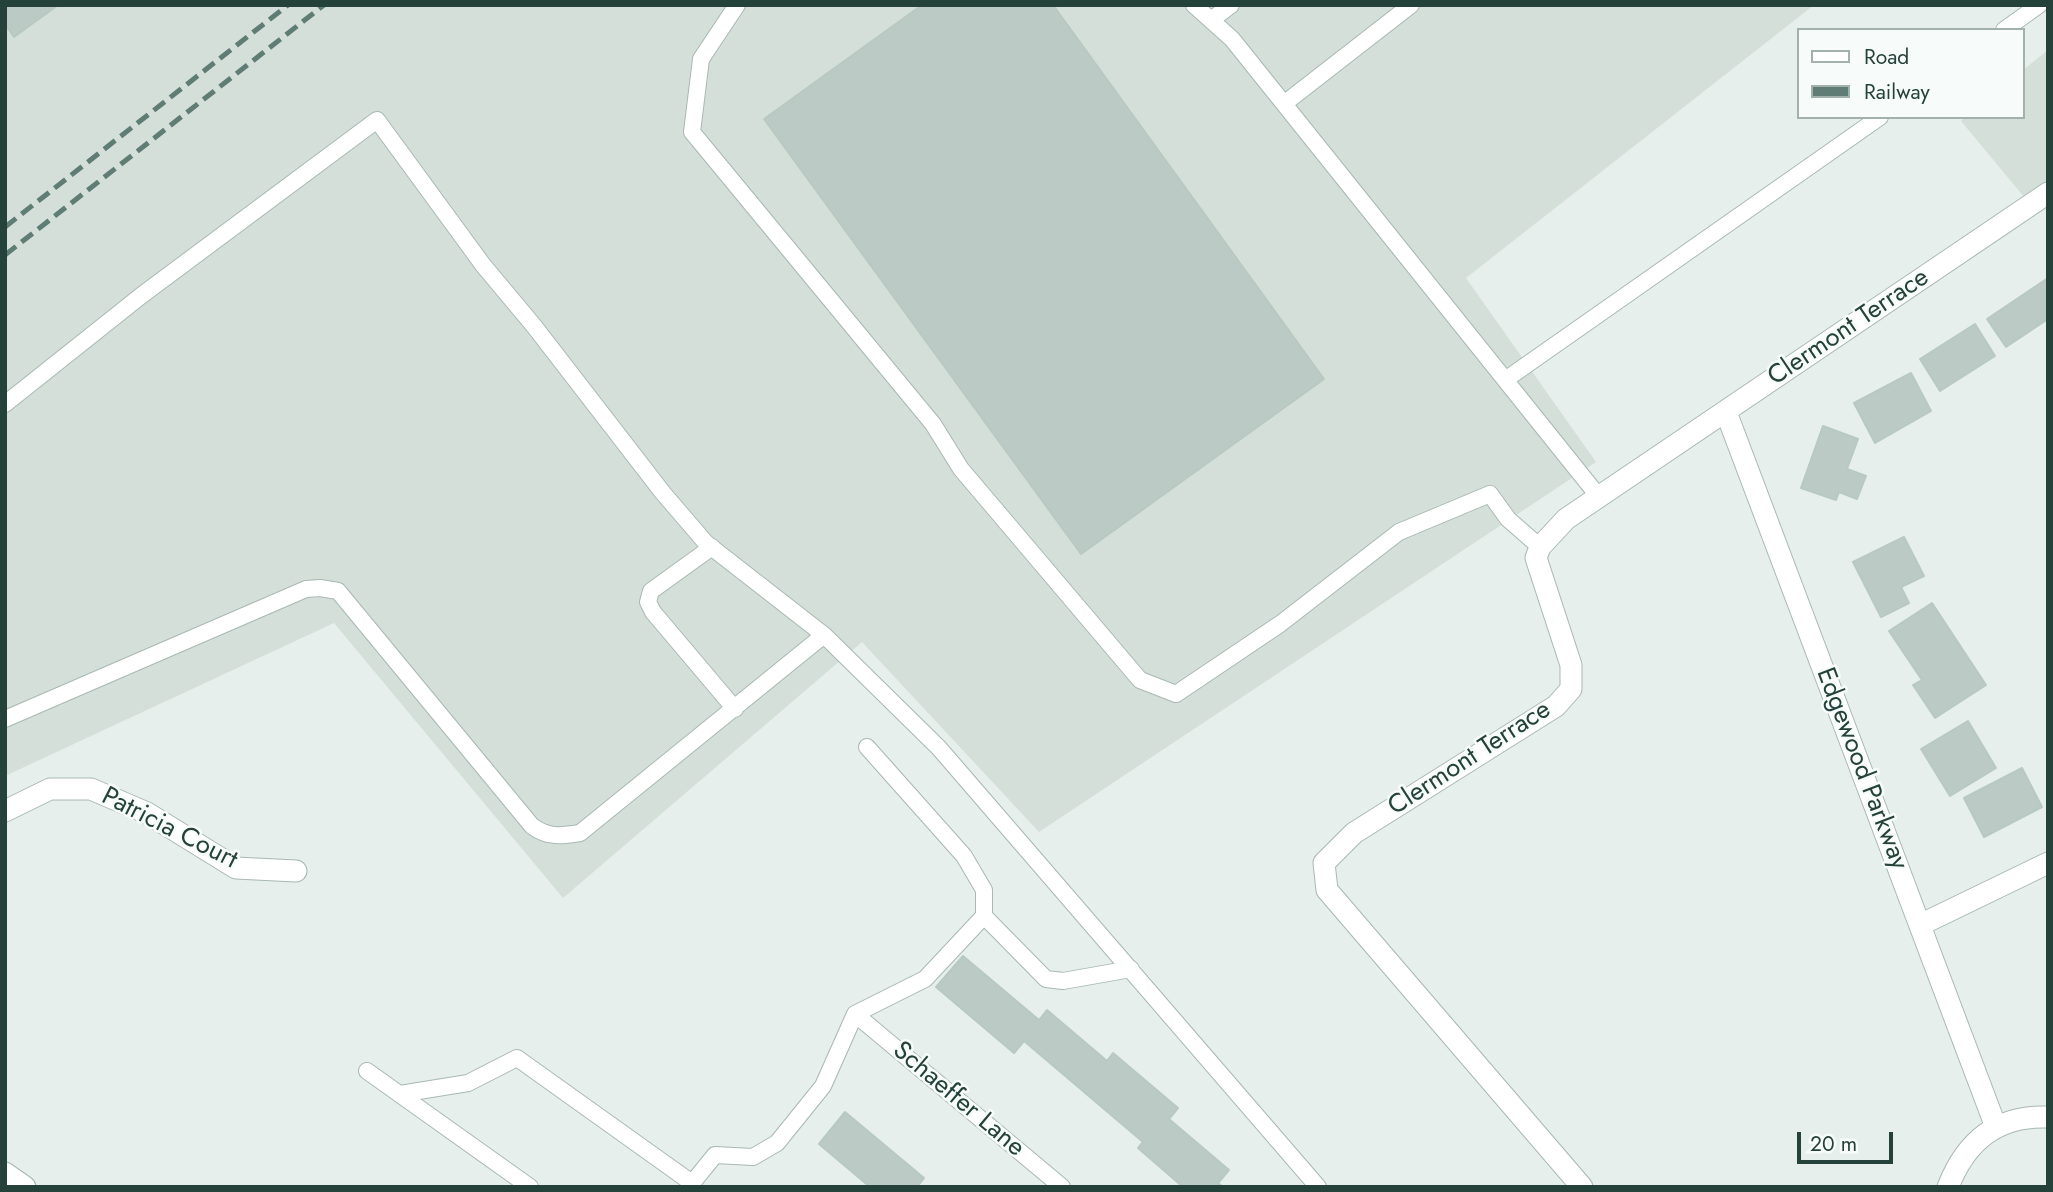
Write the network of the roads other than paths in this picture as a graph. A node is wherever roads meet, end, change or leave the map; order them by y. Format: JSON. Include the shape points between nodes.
{"nodes":[{"id":1,"x":737,"y":5,"type":"edge"},
{"id":2,"x":1194,"y":5,"type":"edge"},
{"id":3,"x":1231,"y":5,"type":"edge"},
{"id":4,"x":1411,"y":5,"type":"edge"},
{"id":5,"x":2039,"y":5,"type":"edge"},
{"id":6,"x":1211,"y":20,"type":"junction"},
{"id":7,"x":2007,"y":28,"type":"edge"},
{"id":8,"x":1285,"y":103,"type":"junction"},
{"id":9,"x":1877,"y":119,"type":"edge"},
{"id":10,"x":2048,"y":193,"type":"edge"},
{"id":11,"x":1505,"y":380,"type":"junction"},
{"id":12,"x":5,"y":404,"type":"edge"},
{"id":13,"x":1726,"y":412,"type":"junction"},
{"id":14,"x":1599,"y":497,"type":"junction"},
{"id":15,"x":712,"y":547,"type":"junction"},
{"id":16,"x":1540,"y":547,"type":"junction"},
{"id":17,"x":824,"y":635,"type":"junction"},
{"id":18,"x":735,"y":709,"type":"junction"},
{"id":19,"x":5,"y":719,"type":"edge"},
{"id":20,"x":867,"y":747,"type":"dead end"},
{"id":21,"x":5,"y":811,"type":"edge"},
{"id":22,"x":2048,"y":863,"type":"edge"},
{"id":23,"x":296,"y":871,"type":"dead end"},
{"id":24,"x":985,"y":916,"type":"junction"},
{"id":25,"x":1920,"y":925,"type":"junction"},
{"id":26,"x":1131,"y":970,"type":"junction"},
{"id":27,"x":855,"y":1014,"type":"junction"},
{"id":28,"x":367,"y":1071,"type":"dead end"},
{"id":29,"x":400,"y":1094,"type":"junction"},
{"id":30,"x":2048,"y":1117,"type":"edge"},
{"id":31,"x":1996,"y":1127,"type":"junction"},
{"id":32,"x":5,"y":1173,"type":"edge"},
{"id":33,"x":690,"y":1185,"type":"edge"},
{"id":34,"x":25,"y":1187,"type":"edge"},
{"id":35,"x":530,"y":1187,"type":"edge"},
{"id":36,"x":1062,"y":1187,"type":"edge"},
{"id":37,"x":1318,"y":1187,"type":"edge"},
{"id":38,"x":1581,"y":1187,"type":"edge"},
{"id":39,"x":1948,"y":1187,"type":"edge"}],
"edges":[{"from":1,"to":16,"type":"lane","via":[[701,59],[692,132],[933,425],[961,469],[1140,680],[1176,694],[1280,624],[1399,531],[1490,494],[1508,519]]},
{"from":2,"to":6,"type":"lane"},
{"from":3,"to":6,"type":"lane"},
{"from":4,"to":8,"type":"lane"},
{"from":5,"to":7,"type":"lane"},
{"from":6,"to":8,"type":"lane"},
{"from":8,"to":11,"type":"lane"},
{"from":9,"to":11,"type":"lane"},
{"from":10,"to":13,"type":"street","name":"Clermont Terrace"},
{"from":11,"to":14,"type":"lane"},
{"from":12,"to":15,"type":"lane","via":[[142,295],[377,120],[484,265],[663,493]]},
{"from":13,"to":14,"type":"street","name":"Clermont Terrace"},
{"from":13,"to":25,"type":"street","name":"Edgewood Parkway"},
{"from":14,"to":16,"type":"street","name":"Clermont Terrace","via":[[1566,519]]},
{"from":15,"to":17,"type":"lane"},
{"from":15,"to":18,"type":"lane","via":[[652,591],[648,601]]},
{"from":16,"to":38,"type":"street","name":"Clermont Terrace","via":[[1536,558],[1571,665],[1571,689],[1556,706],[1354,833],[1324,863],[1327,890]]},
{"from":17,"to":18,"type":"lane"},
{"from":17,"to":26,"type":"lane","via":[[939,748]]},
{"from":18,"to":19,"type":"lane","via":[[580,833],[542,833],[499,788],[338,591],[320,587],[306,589]]},
{"from":20,"to":24,"type":"lane","via":[[964,856],[984,890]]},
{"from":21,"to":23,"type":"street","name":"Patricia Court","via":[[50,789],[91,789],[147,813],[236,868]]},
{"from":22,"to":25,"type":"street"},
{"from":24,"to":26,"type":"lane","via":[[1046,979],[1063,981]]},
{"from":24,"to":27,"type":"lane","via":[[925,979]]},
{"from":25,"to":31,"type":"street","name":"Edgewood Parkway"},
{"from":26,"to":37,"type":"lane"},
{"from":27,"to":33,"type":"lane","via":[[824,1086],[777,1143],[753,1157],[715,1155]]},
{"from":27,"to":36,"type":"lane","name":"Schaeffer Lane"},
{"from":28,"to":29,"type":"lane"},
{"from":29,"to":33,"type":"lane","via":[[468,1083],[517,1058]]},
{"from":29,"to":35,"type":"lane"},
{"from":30,"to":31,"type":"street","via":[[2031,1116]]},
{"from":31,"to":39,"type":"street","via":[[1976,1141],[1957,1164]]},
{"from":32,"to":34,"type":"street"}]}
